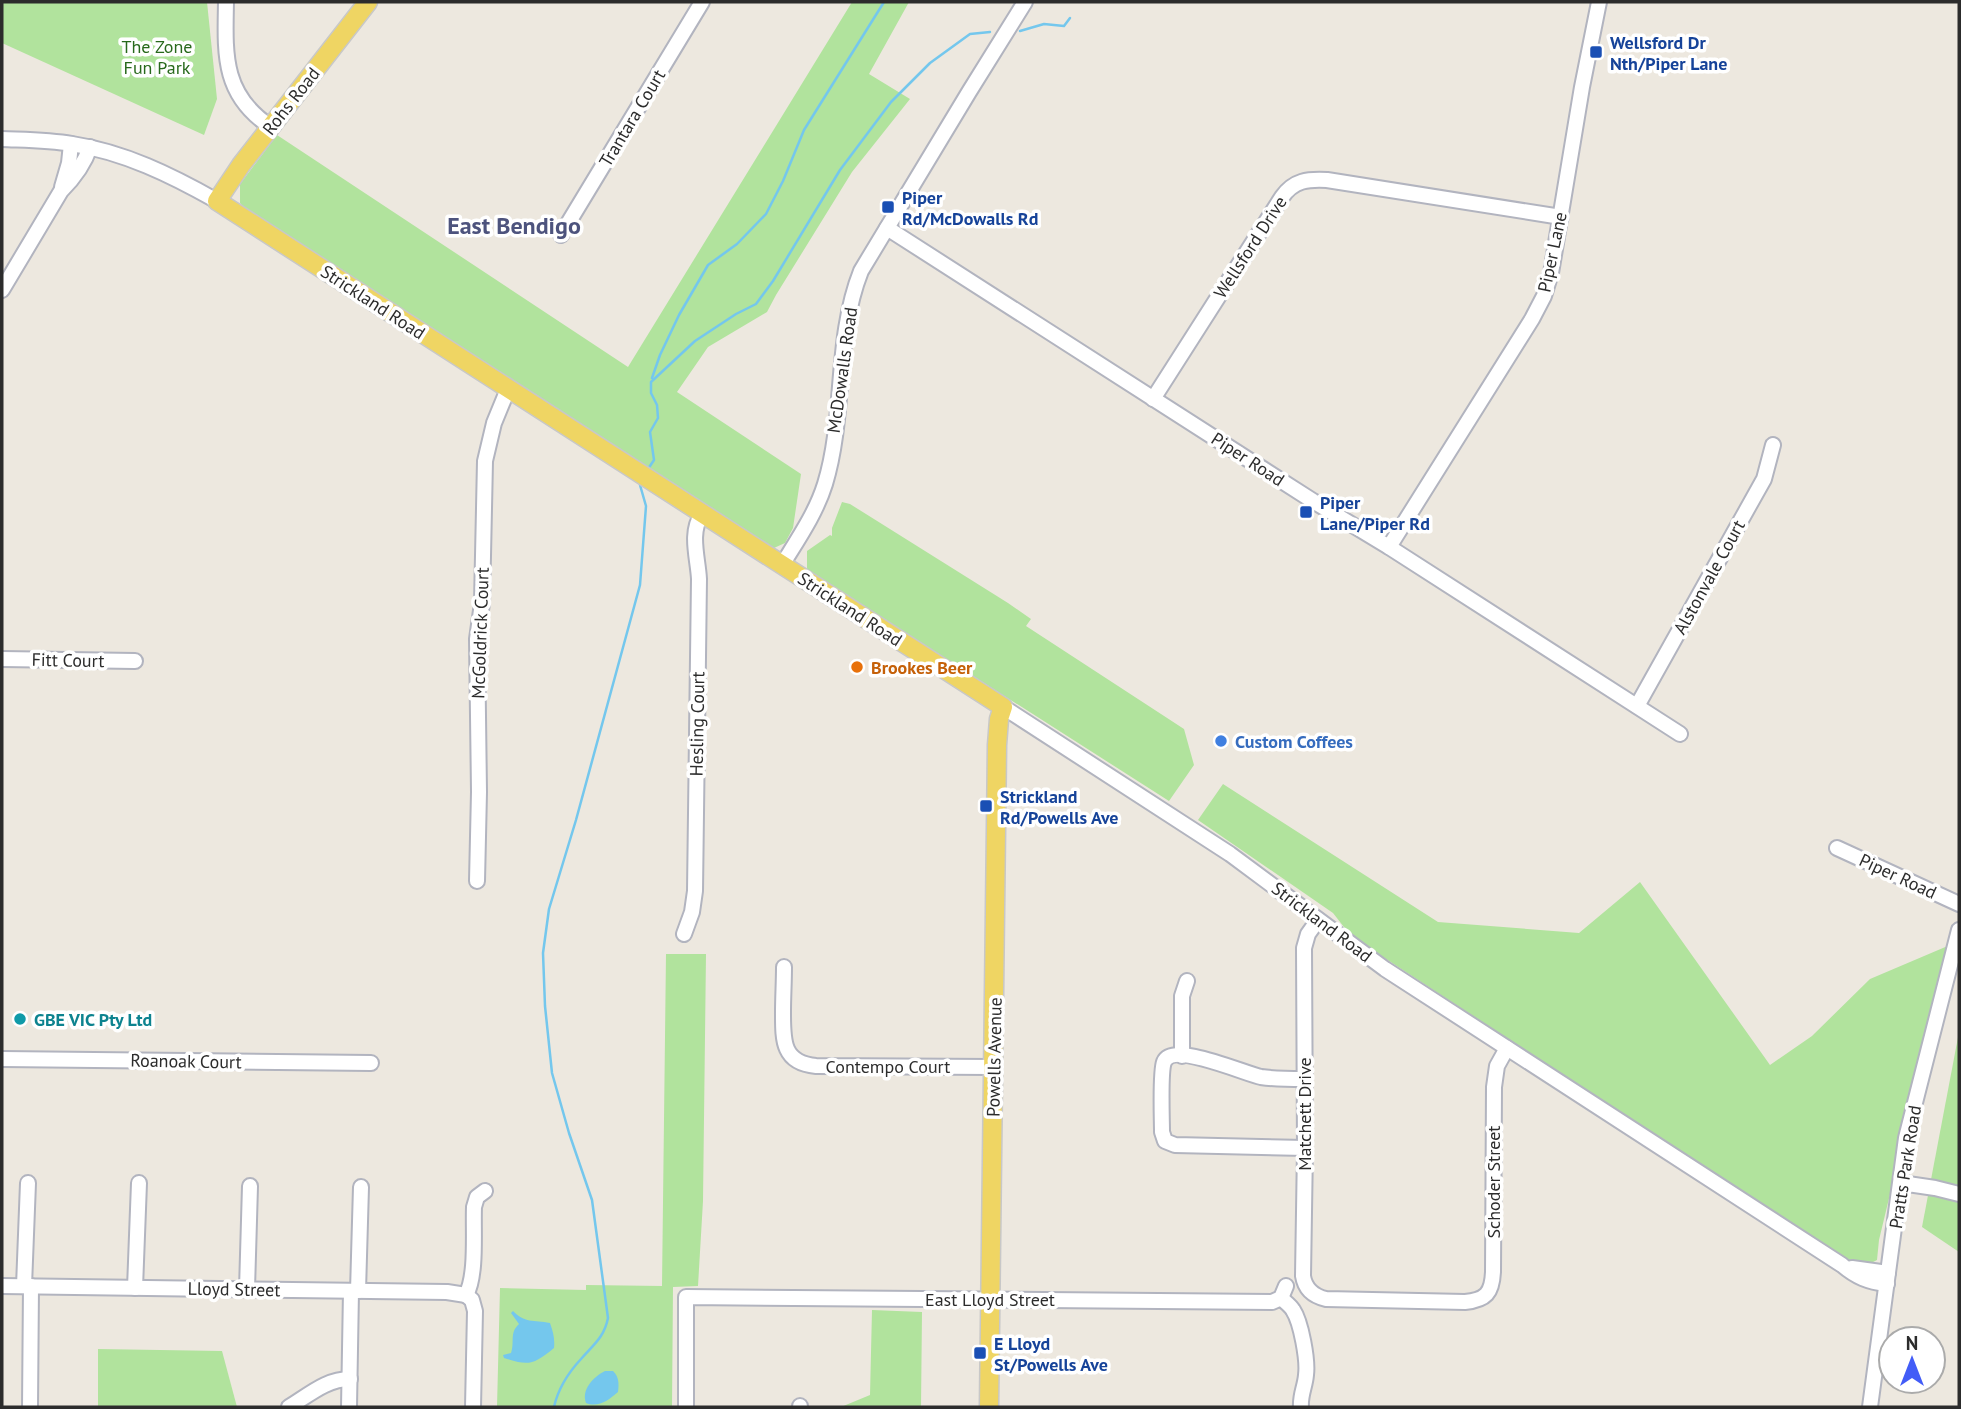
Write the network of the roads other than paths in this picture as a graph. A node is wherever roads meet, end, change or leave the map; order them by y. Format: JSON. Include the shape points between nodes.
{"nodes":[{"id":1,"x":226,"y":2,"type":"edge"},
{"id":2,"x":368,"y":2,"type":"edge"},
{"id":3,"x":702,"y":2,"type":"edge"},
{"id":4,"x":1025,"y":2,"type":"edge"},
{"id":5,"x":1600,"y":2,"type":"edge"},
{"id":6,"x":271,"y":127,"type":"junction"},
{"id":7,"x":2,"y":139,"type":"edge"},
{"id":8,"x":71,"y":144,"type":"junction"},
{"id":9,"x":90,"y":147,"type":"junction"},
{"id":10,"x":61,"y":191,"type":"junction"},
{"id":11,"x":217,"y":201,"type":"junction"},
{"id":12,"x":1561,"y":217,"type":"junction"},
{"id":13,"x":887,"y":228,"type":"junction"},
{"id":14,"x":561,"y":235,"type":"dead end"},
{"id":15,"x":2,"y":289,"type":"edge"},
{"id":16,"x":508,"y":389,"type":"junction"},
{"id":17,"x":1153,"y":399,"type":"junction"},
{"id":18,"x":1773,"y":445,"type":"dead end"},
{"id":19,"x":702,"y":514,"type":"junction"},
{"id":20,"x":1389,"y":547,"type":"junction"},
{"id":21,"x":782,"y":565,"type":"junction"},
{"id":22,"x":2,"y":659,"type":"edge"},
{"id":23,"x":135,"y":661,"type":"dead end"},
{"id":24,"x":1637,"y":706,"type":"junction"},
{"id":25,"x":1003,"y":707,"type":"junction"},
{"id":26,"x":1679,"y":734,"type":"dead end"},
{"id":27,"x":1836,"y":848,"type":"dead end"},
{"id":28,"x":477,"y":881,"type":"dead end"},
{"id":29,"x":1959,"y":904,"type":"edge"},
{"id":30,"x":1318,"y":920,"type":"junction"},
{"id":31,"x":1959,"y":930,"type":"edge"},
{"id":32,"x":684,"y":934,"type":"dead end"},
{"id":33,"x":784,"y":967,"type":"dead end"},
{"id":34,"x":1187,"y":981,"type":"dead end"},
{"id":35,"x":1507,"y":1048,"type":"junction"},
{"id":36,"x":1182,"y":1056,"type":"junction"},
{"id":37,"x":2,"y":1059,"type":"edge"},
{"id":38,"x":371,"y":1063,"type":"dead end"},
{"id":39,"x":993,"y":1067,"type":"junction"},
{"id":40,"x":1304,"y":1079,"type":"junction"},
{"id":41,"x":1305,"y":1148,"type":"junction"},
{"id":42,"x":28,"y":1183,"type":"dead end"},
{"id":43,"x":139,"y":1183,"type":"dead end"},
{"id":44,"x":1901,"y":1183,"type":"junction"},
{"id":45,"x":250,"y":1186,"type":"dead end"},
{"id":46,"x":361,"y":1187,"type":"dead end"},
{"id":47,"x":485,"y":1192,"type":"dead end"},
{"id":48,"x":1959,"y":1195,"type":"edge"},
{"id":49,"x":1888,"y":1279,"type":"junction"},
{"id":50,"x":2,"y":1286,"type":"edge"},
{"id":51,"x":27,"y":1286,"type":"junction"},
{"id":52,"x":135,"y":1288,"type":"junction"},
{"id":53,"x":247,"y":1289,"type":"junction"},
{"id":54,"x":354,"y":1291,"type":"junction"},
{"id":55,"x":466,"y":1296,"type":"junction"},
{"id":56,"x":990,"y":1299,"type":"junction"},
{"id":57,"x":1326,"y":1299,"type":"joint"},
{"id":58,"x":350,"y":1379,"type":"junction"},
{"id":59,"x":30,"y":1407,"type":"edge"},
{"id":60,"x":289,"y":1407,"type":"edge"},
{"id":61,"x":349,"y":1407,"type":"edge"},
{"id":62,"x":473,"y":1407,"type":"edge"},
{"id":63,"x":686,"y":1407,"type":"edge"},
{"id":64,"x":989,"y":1407,"type":"edge"},
{"id":65,"x":1301,"y":1407,"type":"edge"},
{"id":66,"x":1870,"y":1407,"type":"edge"}],
"edges":[{"from":1,"to":6,"type":"street","via":[[229,75],[247,108]]},
{"from":2,"to":6,"type":"main road","name":"Rohs Road"},
{"from":3,"to":14,"type":"street","name":"Trantara Court"},
{"from":4,"to":13,"type":"street","name":"McDowalls Road"},
{"from":5,"to":12,"type":"street","name":"Piper Lane","via":[[1581,87]]},
{"from":6,"to":11,"type":"main road","name":"Rohs Road"},
{"from":7,"to":8,"type":"street","name":"Strickland Road"},
{"from":8,"to":9,"type":"street","name":"Strickland Road"},
{"from":8,"to":10,"type":"street"},
{"from":9,"to":10,"type":"street","via":[[83,166]]},
{"from":9,"to":11,"type":"street","name":"Strickland Road","via":[[152,167]]},
{"from":10,"to":15,"type":"street"},
{"from":11,"to":16,"type":"main road","name":"Strickland Road"},
{"from":12,"to":17,"type":"street","name":"Wellsford Drive","via":[[1327,180],[1294,184]]},
{"from":12,"to":20,"type":"street","name":"Piper Lane","via":[[1551,273],[1538,308]]},
{"from":13,"to":17,"type":"street","name":"Piper Road"},
{"from":13,"to":21,"type":"street","name":"McDowalls Road","via":[[866,260],[853,295],[825,482]]},
{"from":16,"to":19,"type":"main road","name":"Strickland Road"},
{"from":16,"to":28,"type":"street","name":"McGoldrick Court","via":[[485,461],[477,639]]},
{"from":17,"to":20,"type":"street","name":"Piper Road"},
{"from":18,"to":24,"type":"street","name":"Alstonvale Court","via":[[1764,479]]},
{"from":19,"to":21,"type":"main road","name":"Strickland Road"},
{"from":19,"to":32,"type":"street","name":"Hesling Court","via":[[695,528],[699,579],[695,891]]},
{"from":20,"to":24,"type":"street","name":"Piper Road"},
{"from":21,"to":25,"type":"main road","name":"Strickland Road"},
{"from":22,"to":23,"type":"street","name":"Fitt Court"},
{"from":24,"to":26,"type":"street","name":"Piper Road"},
{"from":25,"to":30,"type":"street","name":"Strickland Road","via":[[1230,854]]},
{"from":25,"to":39,"type":"main road","name":"Powells Avenue","via":[[997,745]]},
{"from":27,"to":29,"type":"street","name":"Piper Road"},
{"from":30,"to":35,"type":"street","name":"Strickland Road"},
{"from":30,"to":40,"type":"street","name":"Matchett Drive","via":[[1307,934],[1304,948]]},
{"from":31,"to":44,"type":"street","name":"Pratts Park Road","via":[[1906,1138]]},
{"from":33,"to":39,"type":"street","name":"Contempo Court","via":[[785,1045],[803,1064]]},
{"from":34,"to":36,"type":"street","via":[[1182,996]]},
{"from":35,"to":49,"type":"street","name":"Strickland Road","via":[[1842,1265]]},
{"from":35,"to":57,"type":"street","name":"Schoder Street","via":[[1497,1066],[1494,1087],[1491,1285],[1483,1297],[1465,1301]]},
{"from":36,"to":40,"type":"street","via":[[1263,1077]]},
{"from":36,"to":41,"type":"street","via":[[1167,1058],[1163,1066],[1165,1141]]},
{"from":37,"to":38,"type":"street","name":"Roanoak Court"},
{"from":39,"to":56,"type":"main road","name":"Powells Avenue"},
{"from":40,"to":41,"type":"street","name":"Matchett Drive"},
{"from":41,"to":57,"type":"street","name":"Matchett Drive","via":[[1303,1276],[1311,1293]]},
{"from":42,"to":51,"type":"street"},
{"from":43,"to":52,"type":"street"},
{"from":44,"to":48,"type":"street"},
{"from":44,"to":49,"type":"street","name":"Pratts Park Road"},
{"from":45,"to":53,"type":"street"},
{"from":46,"to":54,"type":"street"},
{"from":47,"to":55,"type":"street","via":[[474,1207],[472,1274]]},
{"from":49,"to":66,"type":"street","name":"Pratts Park Road"},
{"from":50,"to":51,"type":"street","name":"Lloyd Street"},
{"from":51,"to":52,"type":"street","name":"Lloyd Street"},
{"from":51,"to":59,"type":"street"},
{"from":52,"to":53,"type":"street","name":"Lloyd Street"},
{"from":53,"to":54,"type":"street","name":"Lloyd Street"},
{"from":54,"to":55,"type":"street","name":"Lloyd Street"},
{"from":54,"to":58,"type":"street"},
{"from":55,"to":62,"type":"street","via":[[475,1311]]},
{"from":56,"to":63,"type":"street","name":"East Lloyd Street","via":[[686,1297]]},
{"from":56,"to":64,"type":"main road","name":"Powells Avenue"},
{"from":56,"to":65,"type":"street","name":"East Lloyd Street","via":[[1272,1301],[1284,1292],[1297,1318],[1306,1360]]},
{"from":58,"to":60,"type":"street","via":[[326,1383]]},
{"from":58,"to":61,"type":"street"}]}
